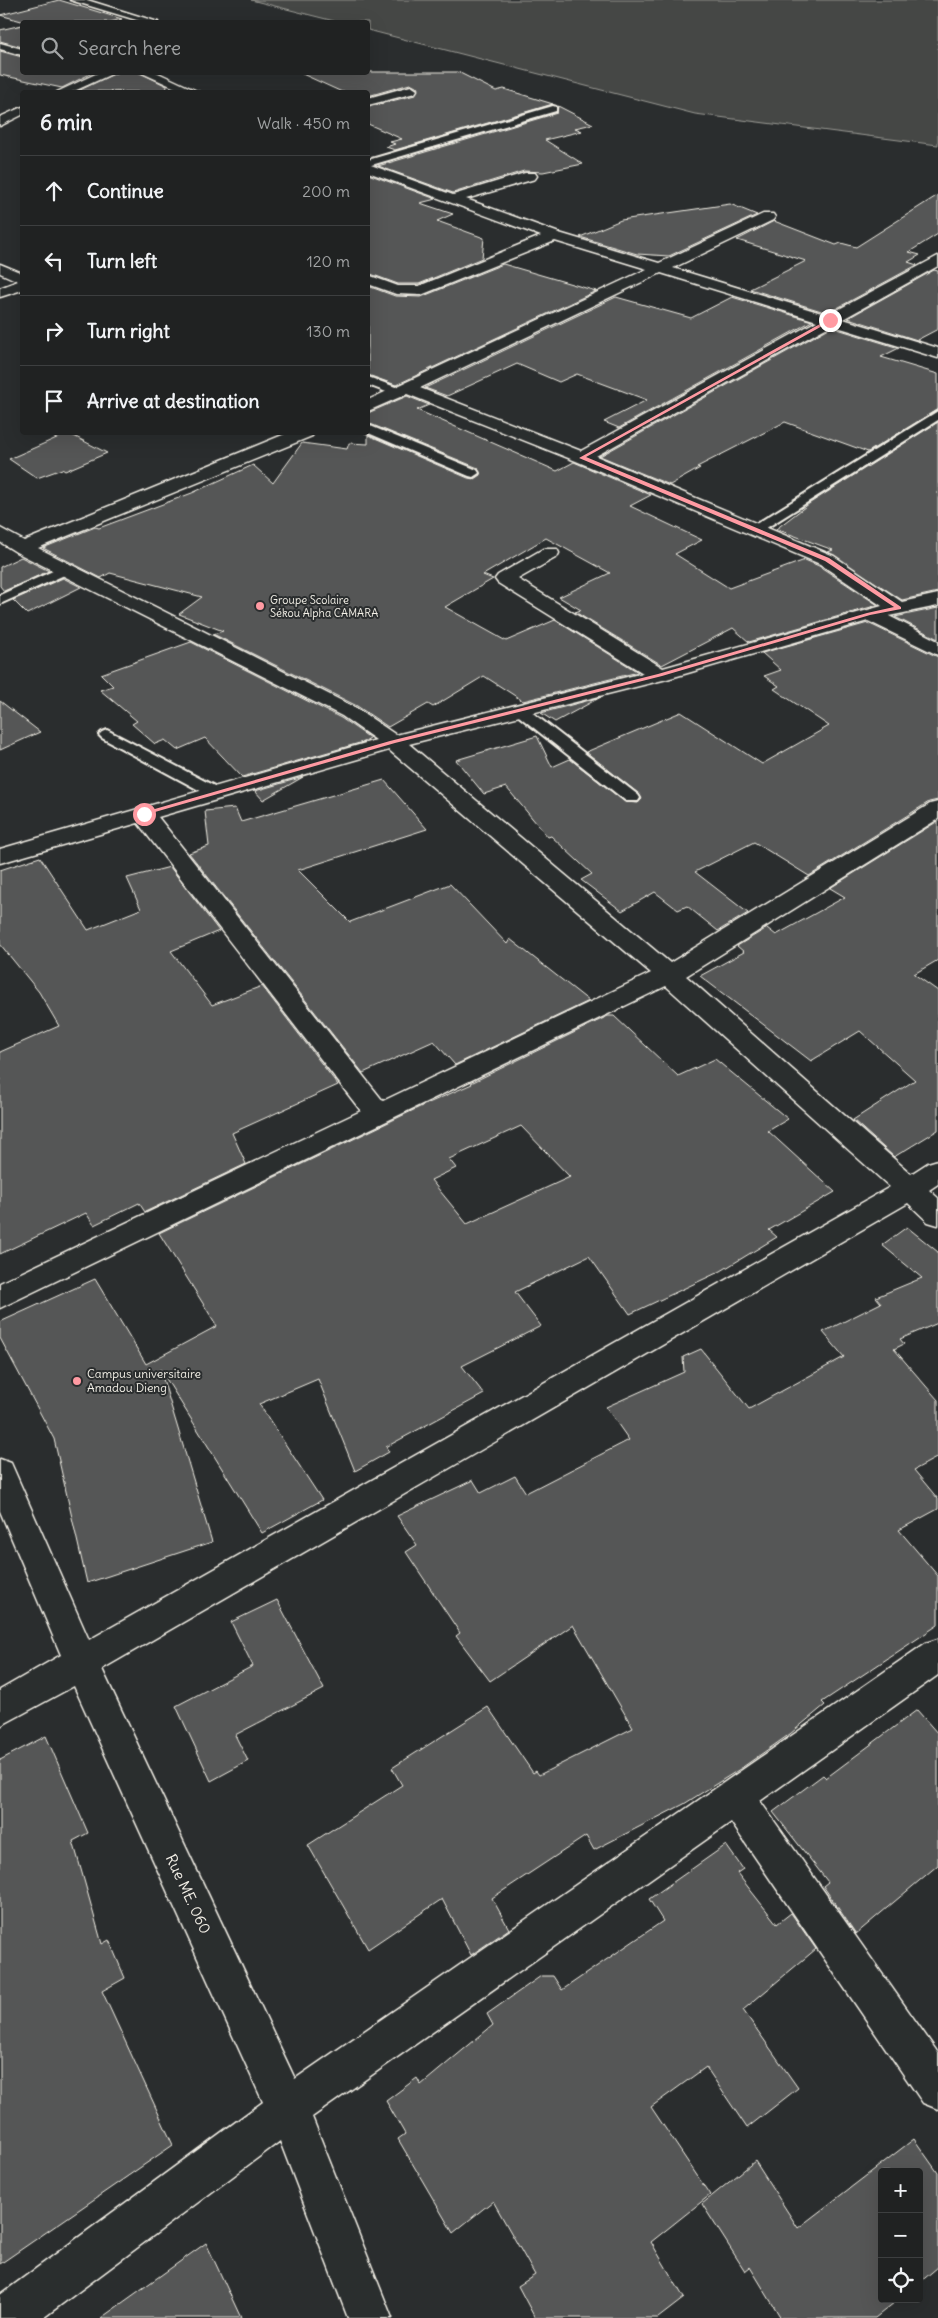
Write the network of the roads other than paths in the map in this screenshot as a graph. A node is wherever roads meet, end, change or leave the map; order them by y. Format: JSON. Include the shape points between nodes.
{"nodes":[{"id":1,"x":75,"y":0,"type":"edge"},
{"id":2,"x":146,"y":20,"type":"edge"},
{"id":3,"x":0,"y":46,"type":"edge"},
{"id":4,"x":20,"y":51,"type":"edge"},
{"id":5,"x":105,"y":75,"type":"edge"},
{"id":6,"x":152,"y":75,"type":"edge"},
{"id":7,"x":68,"y":90,"type":"edge"},
{"id":8,"x":188,"y":90,"type":"edge"},
{"id":9,"x":411,"y":90,"type":"dead end"},
{"id":10,"x":370,"y":101,"type":"edge"},
{"id":11,"x":554,"y":109,"type":"dead end"},
{"id":12,"x":20,"y":112,"type":"edge"},
{"id":13,"x":0,"y":124,"type":"edge"},
{"id":14,"x":15,"y":132,"type":"dead end"},
{"id":15,"x":370,"y":162,"type":"edge"},
{"id":16,"x":370,"y":169,"type":"edge"},
{"id":17,"x":530,"y":176,"type":"dead end"},
{"id":18,"x":453,"y":199,"type":"junction"},
{"id":19,"x":768,"y":217,"type":"dead end"},
{"id":20,"x":554,"y":236,"type":"junction"},
{"id":21,"x":938,"y":260,"type":"edge"},
{"id":22,"x":660,"y":267,"type":"junction"},
{"id":23,"x":0,"y":268,"type":"edge"},
{"id":24,"x":20,"y":277,"type":"edge"},
{"id":25,"x":370,"y":280,"type":"edge"},
{"id":26,"x":20,"y":286,"type":"edge"},
{"id":27,"x":0,"y":293,"type":"edge"},
{"id":28,"x":830,"y":320,"type":"junction"},
{"id":29,"x":938,"y":353,"type":"edge"},
{"id":30,"x":370,"y":382,"type":"edge"},
{"id":31,"x":402,"y":390,"type":"junction"},
{"id":32,"x":370,"y":405,"type":"edge"},
{"id":33,"x":938,"y":415,"type":"edge"},
{"id":34,"x":370,"y":430,"type":"edge"},
{"id":35,"x":299,"y":435,"type":"edge"},
{"id":36,"x":582,"y":458,"type":"junction"},
{"id":37,"x":473,"y":473,"type":"dead end"},
{"id":38,"x":755,"y":529,"type":"junction"},
{"id":39,"x":0,"y":534,"type":"edge"},
{"id":40,"x":23,"y":548,"type":"junction"},
{"id":41,"x":550,"y":553,"type":"dead end"},
{"id":42,"x":66,"y":570,"type":"junction"},
{"id":43,"x":0,"y":600,"type":"edge"},
{"id":44,"x":938,"y":600,"type":"edge"},
{"id":45,"x":898,"y":608,"type":"junction"},
{"id":46,"x":870,"y":614,"type":"junction"},
{"id":47,"x":938,"y":649,"type":"edge"},
{"id":48,"x":660,"y":675,"type":"junction"},
{"id":49,"x":520,"y":710,"type":"junction"},
{"id":50,"x":107,"y":735,"type":"dead end"},
{"id":51,"x":393,"y":742,"type":"junction"},
{"id":52,"x":216,"y":793,"type":"junction"},
{"id":53,"x":632,"y":798,"type":"dead end"},
{"id":54,"x":938,"y":809,"type":"edge"},
{"id":55,"x":144,"y":814,"type":"junction"},
{"id":56,"x":0,"y":836,"type":"edge"},
{"id":57,"x":23,"y":849,"type":"junction"},
{"id":58,"x":0,"y":856,"type":"edge"},
{"id":59,"x":669,"y":975,"type":"junction"},
{"id":60,"x":378,"y":1114,"type":"junction"},
{"id":61,"x":938,"y":1170,"type":"edge"},
{"id":62,"x":910,"y":1190,"type":"junction"},
{"id":63,"x":938,"y":1214,"type":"edge"},
{"id":64,"x":0,"y":1296,"type":"edge"},
{"id":65,"x":0,"y":1473,"type":"edge"},
{"id":66,"x":938,"y":1654,"type":"edge"},
{"id":67,"x":81,"y":1662,"type":"junction"},
{"id":68,"x":0,"y":1709,"type":"edge"},
{"id":69,"x":735,"y":1796,"type":"junction"},
{"id":70,"x":938,"y":2088,"type":"edge"},
{"id":71,"x":288,"y":2109,"type":"junction"},
{"id":72,"x":6,"y":2318,"type":"edge"},
{"id":73,"x":370,"y":2318,"type":"edge"}],
"edges":[{"from":1,"to":2,"type":"street"},
{"from":3,"to":4,"type":"street"},
{"from":5,"to":7,"type":"street"},
{"from":6,"to":8,"type":"street"},
{"from":9,"to":10,"type":"street"},
{"from":11,"to":15,"type":"lane"},
{"from":12,"to":13,"type":"street"},
{"from":13,"to":14,"type":"street"},
{"from":16,"to":18,"type":"street"},
{"from":17,"to":18,"type":"street"},
{"from":18,"to":20,"type":"street"},
{"from":19,"to":22,"type":"street"},
{"from":20,"to":22,"type":"street"},
{"from":20,"to":25,"type":"street","via":[[421,291],[396,290]]},
{"from":21,"to":28,"type":"street"},
{"from":22,"to":28,"type":"street"},
{"from":22,"to":31,"type":"street"},
{"from":23,"to":24,"type":"street"},
{"from":26,"to":27,"type":"street"},
{"from":28,"to":29,"type":"street"},
{"from":28,"to":36,"type":"street"},
{"from":30,"to":31,"type":"lane"},
{"from":31,"to":32,"type":"street"},
{"from":31,"to":36,"type":"street"},
{"from":33,"to":38,"type":"lane"},
{"from":34,"to":37,"type":"lane"},
{"from":35,"to":40,"type":"street"},
{"from":36,"to":38,"type":"street"},
{"from":38,"to":45,"type":"street","via":[[827,560]]},
{"from":39,"to":40,"type":"street"},
{"from":40,"to":42,"type":"street"},
{"from":41,"to":48,"type":"street","via":[[505,579]]},
{"from":42,"to":43,"type":"lane"},
{"from":42,"to":51,"type":"street","via":[[349,712]]},
{"from":44,"to":45,"type":"street"},
{"from":45,"to":46,"type":"street"},
{"from":46,"to":47,"type":"street"},
{"from":46,"to":48,"type":"street"},
{"from":48,"to":49,"type":"street"},
{"from":49,"to":51,"type":"street"},
{"from":49,"to":53,"type":"lane"},
{"from":50,"to":52,"type":"lane"},
{"from":51,"to":52,"type":"street"},
{"from":51,"to":59,"type":"street"},
{"from":52,"to":55,"type":"street"},
{"from":54,"to":59,"type":"street"},
{"from":55,"to":57,"type":"street"},
{"from":55,"to":60,"type":"street"},
{"from":56,"to":57,"type":"street"},
{"from":57,"to":58,"type":"street"},
{"from":59,"to":60,"type":"street"},
{"from":59,"to":62,"type":"street"},
{"from":60,"to":64,"type":"street"},
{"from":61,"to":62,"type":"street"},
{"from":62,"to":63,"type":"street"},
{"from":62,"to":67,"type":"street"},
{"from":65,"to":67,"type":"street","name":"Rue ME. 060"},
{"from":66,"to":69,"type":"street"},
{"from":67,"to":68,"type":"street"},
{"from":67,"to":71,"type":"street","name":"Rue ME. 060"},
{"from":69,"to":70,"type":"street"},
{"from":69,"to":71,"type":"street"},
{"from":71,"to":72,"type":"street"},
{"from":71,"to":73,"type":"street","name":"Rue ME. 060"}]}
